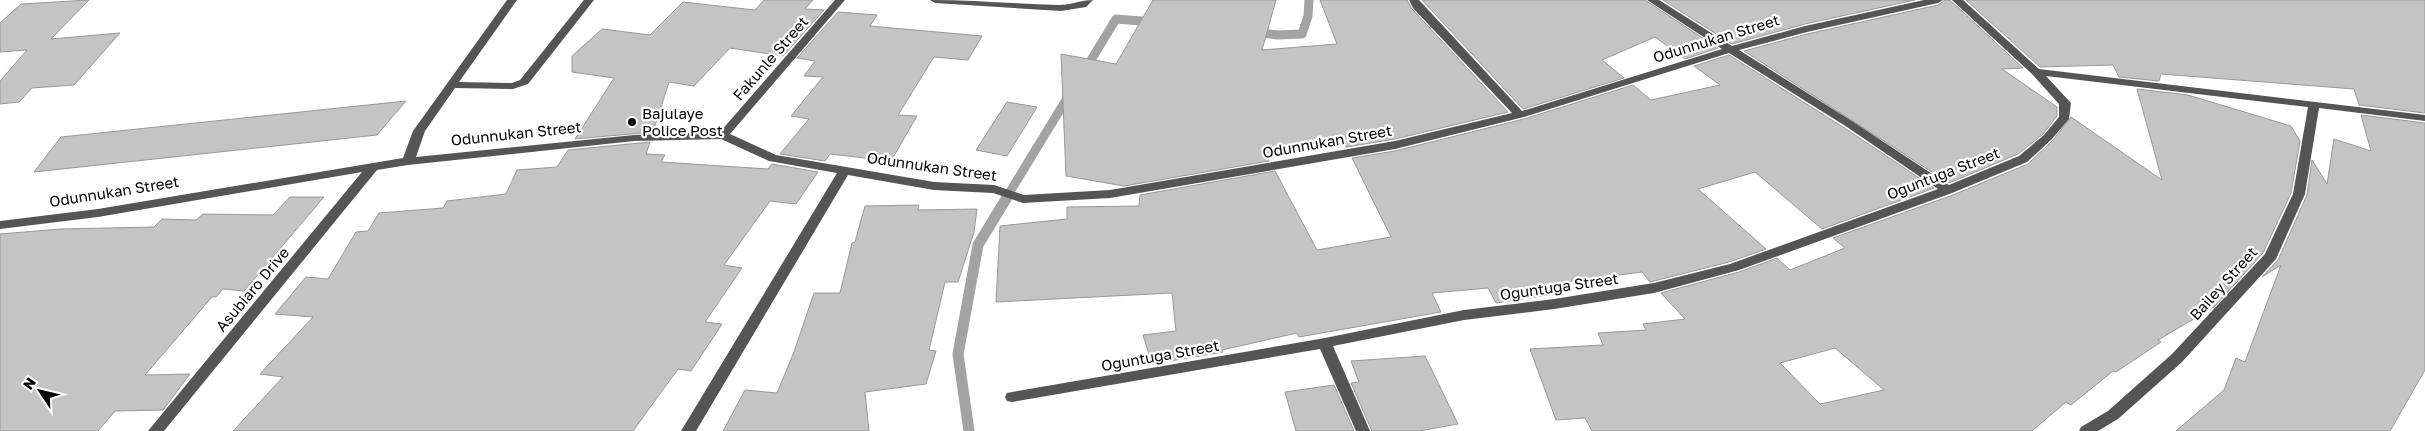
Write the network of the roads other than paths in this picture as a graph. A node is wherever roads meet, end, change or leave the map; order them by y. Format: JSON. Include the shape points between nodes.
{"nodes":[{"id":1,"x":512,"y":0,"type":"edge"},
{"id":2,"x":589,"y":0,"type":"edge"},
{"id":3,"x":840,"y":0,"type":"edge"},
{"id":4,"x":934,"y":0,"type":"edge"},
{"id":5,"x":1088,"y":0,"type":"edge"},
{"id":6,"x":1414,"y":0,"type":"edge"},
{"id":7,"x":1652,"y":0,"type":"edge"},
{"id":8,"x":1938,"y":0,"type":"edge"},
{"id":9,"x":1957,"y":0,"type":"edge"},
{"id":10,"x":1732,"y":49,"type":"junction"},
{"id":11,"x":2036,"y":72,"type":"junction"},
{"id":12,"x":454,"y":85,"type":"junction"},
{"id":13,"x":2314,"y":104,"type":"junction"},
{"id":14,"x":1520,"y":115,"type":"junction"},
{"id":15,"x":2425,"y":118,"type":"edge"},
{"id":16,"x":723,"y":135,"type":"junction"},
{"id":17,"x":408,"y":161,"type":"junction"},
{"id":18,"x":374,"y":167,"type":"junction"},
{"id":19,"x":845,"y":170,"type":"junction"},
{"id":20,"x":1948,"y":190,"type":"junction"},
{"id":21,"x":0,"y":225,"type":"edge"},
{"id":22,"x":1325,"y":343,"type":"junction"},
{"id":23,"x":1012,"y":397,"type":"dead end"},
{"id":24,"x":155,"y":431,"type":"edge"},
{"id":25,"x":688,"y":431,"type":"edge"},
{"id":26,"x":1363,"y":431,"type":"edge"},
{"id":27,"x":2086,"y":431,"type":"edge"}],
"edges":[{"from":1,"to":12,"type":"street"},
{"from":2,"to":12,"type":"street","via":[[524,82],[512,86]]},
{"from":3,"to":16,"type":"street","name":"Fakunle Street"},
{"from":4,"to":5,"type":"street","via":[[1061,8],[1082,5]]},
{"from":6,"to":14,"type":"street"},
{"from":7,"to":10,"type":"street"},
{"from":8,"to":10,"type":"street","name":"Odunnukan Street","via":[[1861,15]]},
{"from":9,"to":11,"type":"street"},
{"from":10,"to":14,"type":"street","name":"Odunnukan Street"},
{"from":10,"to":20,"type":"street"},
{"from":11,"to":13,"type":"street"},
{"from":11,"to":20,"type":"street","name":"Oguntuga Street","via":[[2065,103],[2065,117],[2022,159]]},
{"from":12,"to":17,"type":"street","via":[[419,131]]},
{"from":13,"to":15,"type":"street"},
{"from":13,"to":27,"type":"street","name":"Bailey Street","via":[[2299,194],[2271,256],[2178,358],[2113,415]]},
{"from":14,"to":19,"type":"street","name":"Odunnukan Street","via":[[1395,146],[1110,194],[1023,199],[994,189],[934,186]]},
{"from":16,"to":17,"type":"street","name":"Odunnukan Street","via":[[634,138]]},
{"from":16,"to":19,"type":"street","name":"Odunnukan Street","via":[[773,158]]},
{"from":17,"to":18,"type":"street","name":"Odunnukan Street"},
{"from":18,"to":21,"type":"street","name":"Odunnukan Street","via":[[98,213]]},
{"from":18,"to":24,"type":"street","name":"Asubiaro Drive"},
{"from":19,"to":25,"type":"street"},
{"from":20,"to":22,"type":"street","name":"Oguntuga Street","via":[[1734,267],[1654,288],[1464,315]]},
{"from":22,"to":23,"type":"street","name":"Oguntuga Street"},
{"from":22,"to":26,"type":"street"}]}
